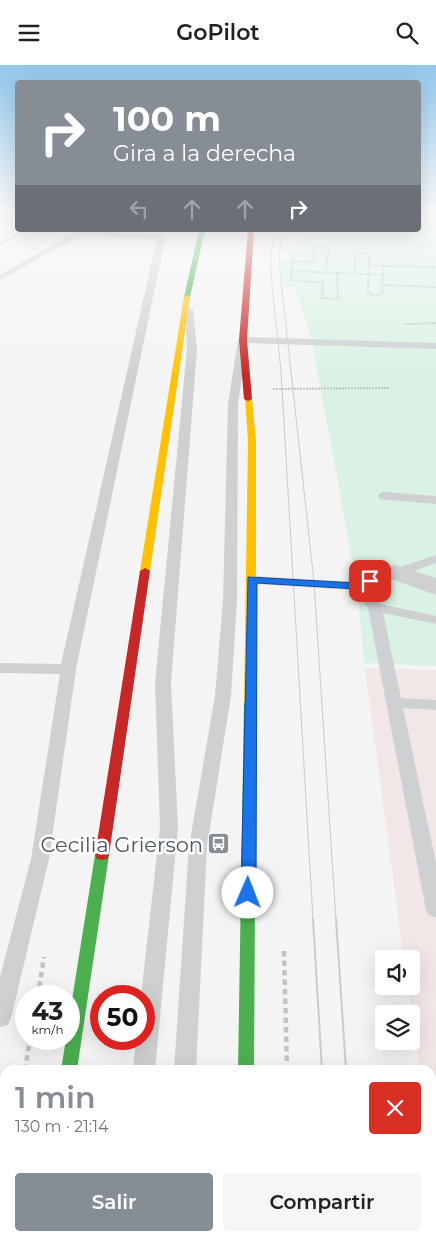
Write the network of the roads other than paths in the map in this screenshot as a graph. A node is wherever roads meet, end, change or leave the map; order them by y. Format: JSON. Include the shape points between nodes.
{"nodes":[{"id":1,"x":20,"y":267,"type":"edge"},
{"id":2,"x":155,"y":267,"type":"edge"},
{"id":3,"x":194,"y":267,"type":"edge"},
{"id":4,"x":248,"y":267,"type":"edge"},
{"id":5,"x":0,"y":278,"type":"edge"},
{"id":6,"x":188,"y":293,"type":"junction"},
{"id":7,"x":243,"y":340,"type":"junction"},
{"id":8,"x":436,"y":346,"type":"edge"},
{"id":9,"x":384,"y":496,"type":"dead end"},
{"id":10,"x":436,"y":500,"type":"edge"},
{"id":11,"x":436,"y":559,"type":"edge"},
{"id":12,"x":395,"y":572,"type":"junction"},
{"id":13,"x":252,"y":580,"type":"junction"},
{"id":14,"x":357,"y":586,"type":"junction"},
{"id":15,"x":436,"y":587,"type":"edge"},
{"id":16,"x":375,"y":607,"type":"junction"},
{"id":17,"x":436,"y":620,"type":"edge"},
{"id":18,"x":0,"y":668,"type":"edge"},
{"id":19,"x":68,"y":669,"type":"junction"},
{"id":20,"x":396,"y":703,"type":"junction"},
{"id":21,"x":435,"y":705,"type":"edge"},
{"id":22,"x":436,"y":910,"type":"edge"},
{"id":23,"x":0,"y":1018,"type":"edge"},
{"id":24,"x":70,"y":1065,"type":"edge"},
{"id":25,"x":145,"y":1065,"type":"edge"},
{"id":26,"x":185,"y":1065,"type":"edge"},
{"id":27,"x":246,"y":1065,"type":"edge"}],
"edges":[{"from":1,"to":5,"type":"lane"},
{"from":2,"to":19,"type":"lane"},
{"from":3,"to":6,"type":"main road"},
{"from":4,"to":7,"type":"main road"},
{"from":6,"to":24,"type":"main road"},
{"from":6,"to":25,"type":"lane","via":[[192,349],[163,683],[170,827]]},
{"from":7,"to":8,"type":"lane"},
{"from":7,"to":13,"type":"main road","via":[[252,441]]},
{"from":7,"to":26,"type":"lane","via":[[233,404],[230,601],[223,696],[198,846]]},
{"from":9,"to":10,"type":"lane"},
{"from":11,"to":12,"type":"lane"},
{"from":12,"to":14,"type":"lane"},
{"from":12,"to":15,"type":"street"},
{"from":13,"to":14,"type":"lane"},
{"from":13,"to":27,"type":"main road"},
{"from":14,"to":16,"type":"lane"},
{"from":16,"to":17,"type":"lane"},
{"from":16,"to":20,"type":"lane"},
{"from":18,"to":19,"type":"lane"},
{"from":19,"to":23,"type":"lane","via":[[40,859]]},
{"from":20,"to":21,"type":"lane"},
{"from":20,"to":22,"type":"lane"}]}
